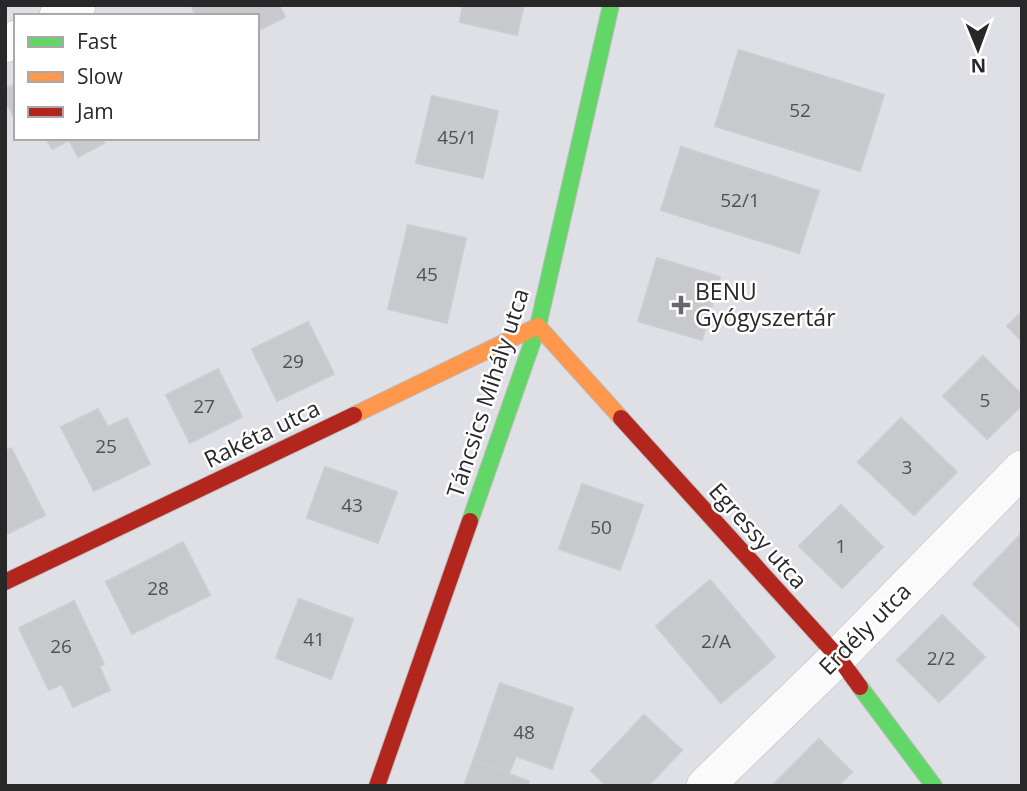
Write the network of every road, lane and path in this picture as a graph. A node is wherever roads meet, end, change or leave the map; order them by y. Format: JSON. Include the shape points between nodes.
{"nodes":[{"id":1,"x":77,"y":5,"type":"edge"},
{"id":2,"x":611,"y":5,"type":"edge"},
{"id":3,"x":61,"y":14,"type":"edge"},
{"id":4,"x":538,"y":326,"type":"junction"},
{"id":5,"x":1022,"y":469,"type":"edge"},
{"id":6,"x":5,"y":582,"type":"edge"},
{"id":7,"x":838,"y":657,"type":"junction"},
{"id":8,"x":377,"y":786,"type":"edge"},
{"id":9,"x":705,"y":786,"type":"edge"},
{"id":10,"x":934,"y":786,"type":"edge"}],
"edges":[{"from":1,"to":3,"type":"street"},
{"from":2,"to":4,"type":"street","name":"Táncsics Mihály utca"},
{"from":4,"to":6,"type":"street","name":"Rakéta utca"},
{"from":4,"to":7,"type":"street","name":"Egressy utca"},
{"from":4,"to":8,"type":"street","name":"Táncsics Mihály utca"},
{"from":5,"to":7,"type":"street","name":"Erdély utca"},
{"from":7,"to":9,"type":"street","name":"Erdély utca"},
{"from":7,"to":10,"type":"street","name":"Egressy utca"}]}
